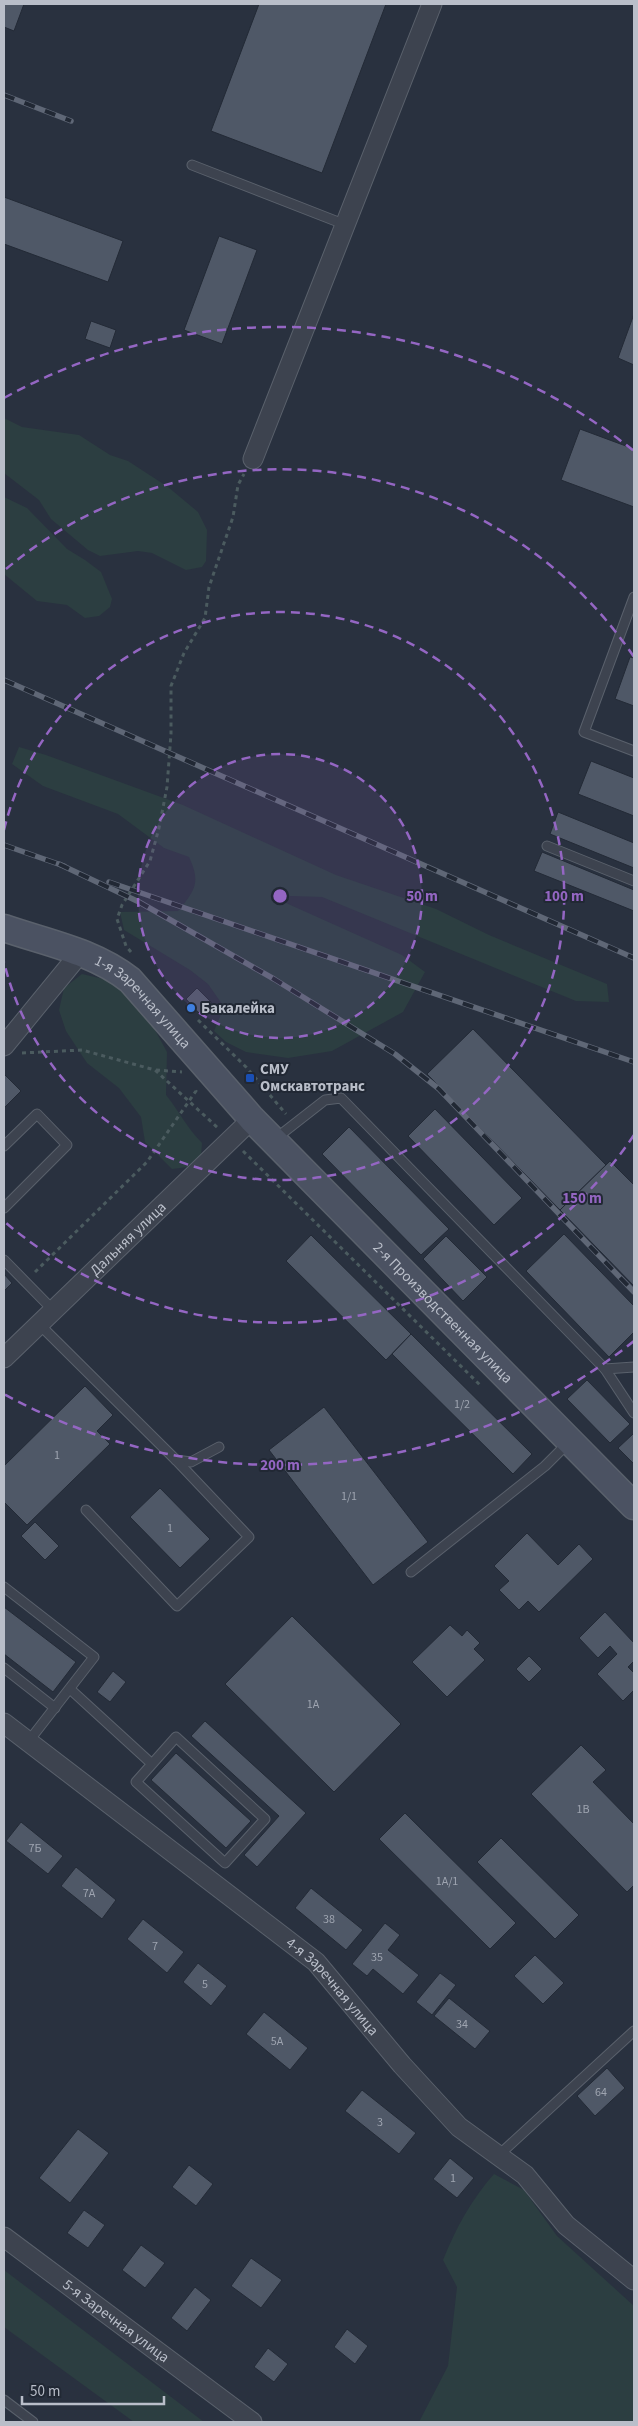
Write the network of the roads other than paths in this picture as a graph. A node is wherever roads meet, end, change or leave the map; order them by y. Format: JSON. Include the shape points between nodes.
{"nodes":[{"id":1,"x":432,"y":4,"type":"edge"},
{"id":2,"x":192,"y":166,"type":"dead end"},
{"id":3,"x":346,"y":225,"type":"junction"},
{"id":4,"x":253,"y":458,"type":"road end"},
{"id":5,"x":634,"y":597,"type":"edge"},
{"id":6,"x":634,"y":751,"type":"edge"},
{"id":7,"x":547,"y":846,"type":"dead end"},
{"id":8,"x":634,"y":881,"type":"edge"},
{"id":9,"x":4,"y":928,"type":"edge"},
{"id":10,"x":81,"y":952,"type":"junction"},
{"id":11,"x":12,"y":1049,"type":"edge"},
{"id":12,"x":252,"y":1119,"type":"junction"},
{"id":13,"x":273,"y":1140,"type":"junction"},
{"id":14,"x":4,"y":1146,"type":"edge"},
{"id":15,"x":4,"y":1208,"type":"edge"},
{"id":16,"x":4,"y":1260,"type":"edge"},
{"id":17,"x":53,"y":1310,"type":"junction"},
{"id":18,"x":39,"y":1324,"type":"junction"},
{"id":19,"x":4,"y":1358,"type":"edge"},
{"id":20,"x":634,"y":1367,"type":"edge"},
{"id":21,"x":605,"y":1369,"type":"junction"},
{"id":22,"x":634,"y":1413,"type":"edge"},
{"id":23,"x":570,"y":1441,"type":"junction"},
{"id":24,"x":218,"y":1447,"type":"dead end"},
{"id":25,"x":176,"y":1460,"type":"junction"},
{"id":26,"x":634,"y":1506,"type":"edge"},
{"id":27,"x":86,"y":1510,"type":"dead end"},
{"id":28,"x":411,"y":1572,"type":"dead end"},
{"id":29,"x":4,"y":1587,"type":"edge"},
{"id":30,"x":4,"y":1668,"type":"edge"},
{"id":31,"x":70,"y":1689,"type":"junction"},
{"id":32,"x":55,"y":1708,"type":"junction"},
{"id":33,"x":4,"y":1724,"type":"edge"},
{"id":34,"x":28,"y":1742,"type":"junction"},
{"id":35,"x":152,"y":1764,"type":"junction"},
{"id":36,"x":634,"y":2031,"type":"edge"},
{"id":37,"x":500,"y":2154,"type":"junction"},
{"id":38,"x":4,"y":2237,"type":"edge"},
{"id":39,"x":634,"y":2280,"type":"edge"},
{"id":40,"x":4,"y":2400,"type":"edge"},
{"id":41,"x":33,"y":2422,"type":"edge"},
{"id":42,"x":252,"y":2422,"type":"edge"}],
"edges":[{"from":1,"to":3,"type":"street"},
{"from":2,"to":3,"type":"lane"},
{"from":3,"to":4,"type":"street"},
{"from":5,"to":6,"type":"lane","via":[[584,732]]},
{"from":7,"to":8,"type":"lane"},
{"from":9,"to":10,"type":"street","name":"1-я Заречная улица"},
{"from":10,"to":11,"type":"street"},
{"from":10,"to":12,"type":"street","name":"1-я Заречная улица","via":[[112,966],[130,980]]},
{"from":12,"to":13,"type":"street","name":"2-я Производственная улица"},
{"from":12,"to":17,"type":"street","name":"Дальняя улица"},
{"from":13,"to":21,"type":"lane","via":[[325,1100],[341,1098]]},
{"from":13,"to":23,"type":"street","name":"2-я Производственная улица"},
{"from":14,"to":15,"type":"lane","via":[[37,1114],[67,1145]]},
{"from":16,"to":17,"type":"lane"},
{"from":17,"to":18,"type":"street","name":"Дальняя улица"},
{"from":18,"to":19,"type":"street","name":"Дальняя улица"},
{"from":18,"to":25,"type":"lane"},
{"from":20,"to":21,"type":"lane"},
{"from":21,"to":22,"type":"lane"},
{"from":23,"to":26,"type":"street","name":"2-я Производственная улица"},
{"from":23,"to":28,"type":"lane","via":[[545,1466]]},
{"from":24,"to":25,"type":"lane","via":[[191,1462]]},
{"from":25,"to":27,"type":"lane","via":[[249,1537],[177,1606]]},
{"from":29,"to":31,"type":"lane","via":[[94,1656]]},
{"from":30,"to":32,"type":"lane"},
{"from":31,"to":32,"type":"lane"},
{"from":31,"to":35,"type":"lane"},
{"from":32,"to":34,"type":"lane"},
{"from":33,"to":34,"type":"street","name":"4-я Заречная улица"},
{"from":34,"to":37,"type":"street","name":"4-я Заречная улица","via":[[316,1962],[459,2127]]},
{"from":35,"to":35,"type":"lane","via":[[136,1782],[225,1863],[265,1819],[176,1737]]},
{"from":36,"to":37,"type":"lane"},
{"from":37,"to":39,"type":"street","name":"4-я Заречная улица","via":[[525,2175],[566,2225]]},
{"from":38,"to":42,"type":"street","name":"5-я Заречная улица"},
{"from":40,"to":41,"type":"lane"}]}
